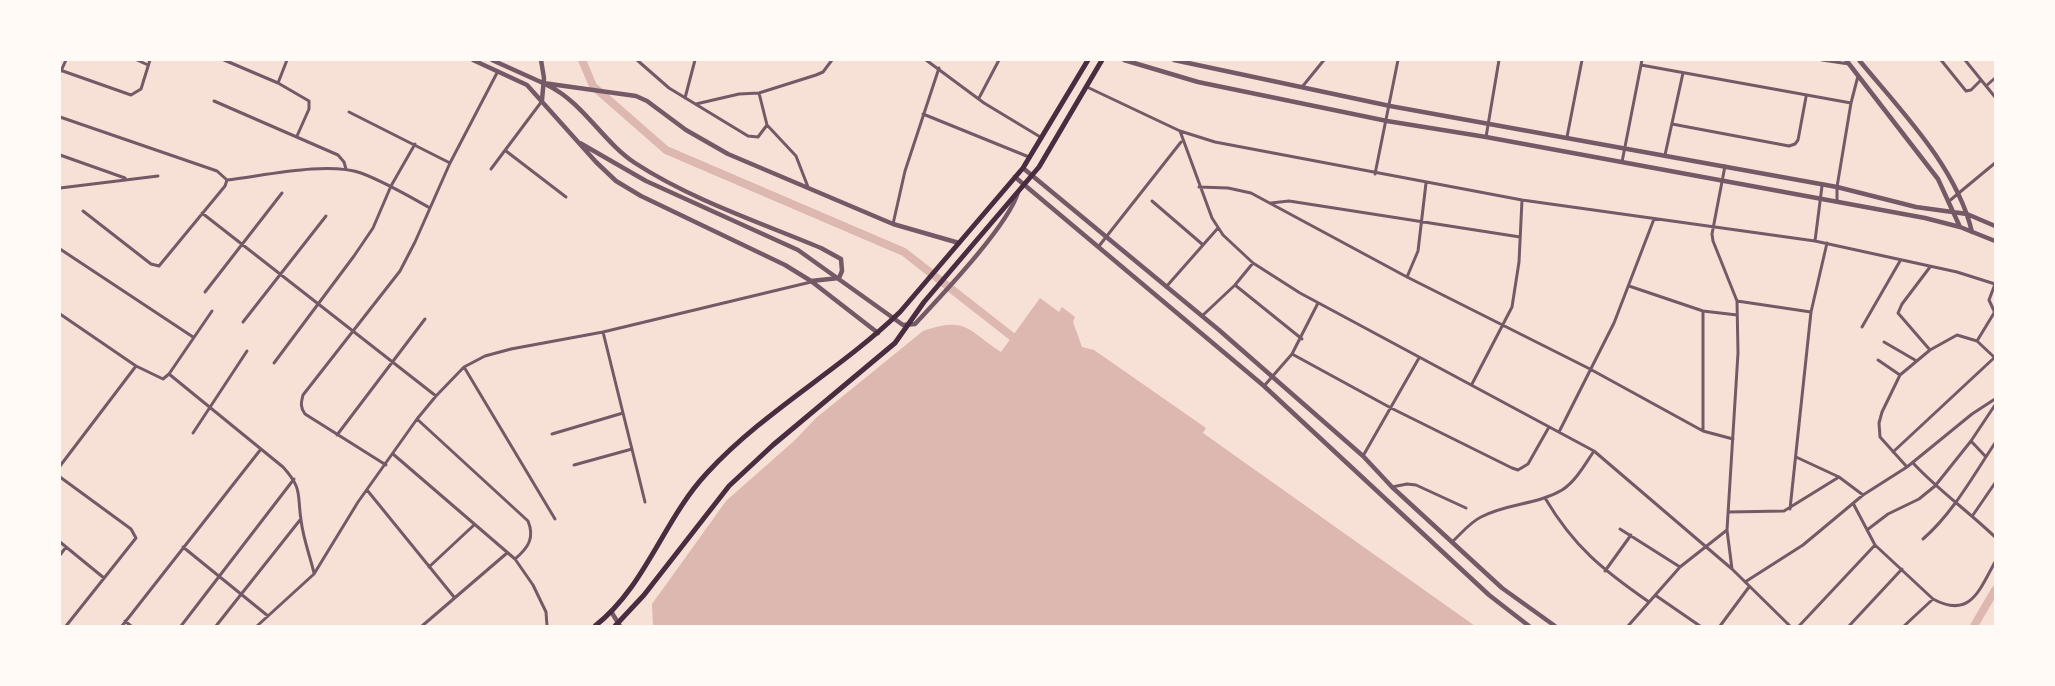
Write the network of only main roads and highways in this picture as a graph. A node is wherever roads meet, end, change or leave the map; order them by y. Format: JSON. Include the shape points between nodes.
{"nodes":[{"id":1,"x":1088,"y":60,"type":"edge"},
{"id":2,"x":1102,"y":60,"type":"edge"},
{"id":3,"x":617,"y":625,"type":"edge"},
{"id":4,"x":595,"y":626,"type":"edge"}],
"edges":[{"from":1,"to":4,"type":"main road","via":[[1023,168],[914,296],[878,333],[754,430],[706,474],[683,503],[631,590],[612,613]]},
{"from":2,"to":3,"type":"main road","via":[[1032,175],[924,302],[892,347],[773,445],[729,486]]}]}
